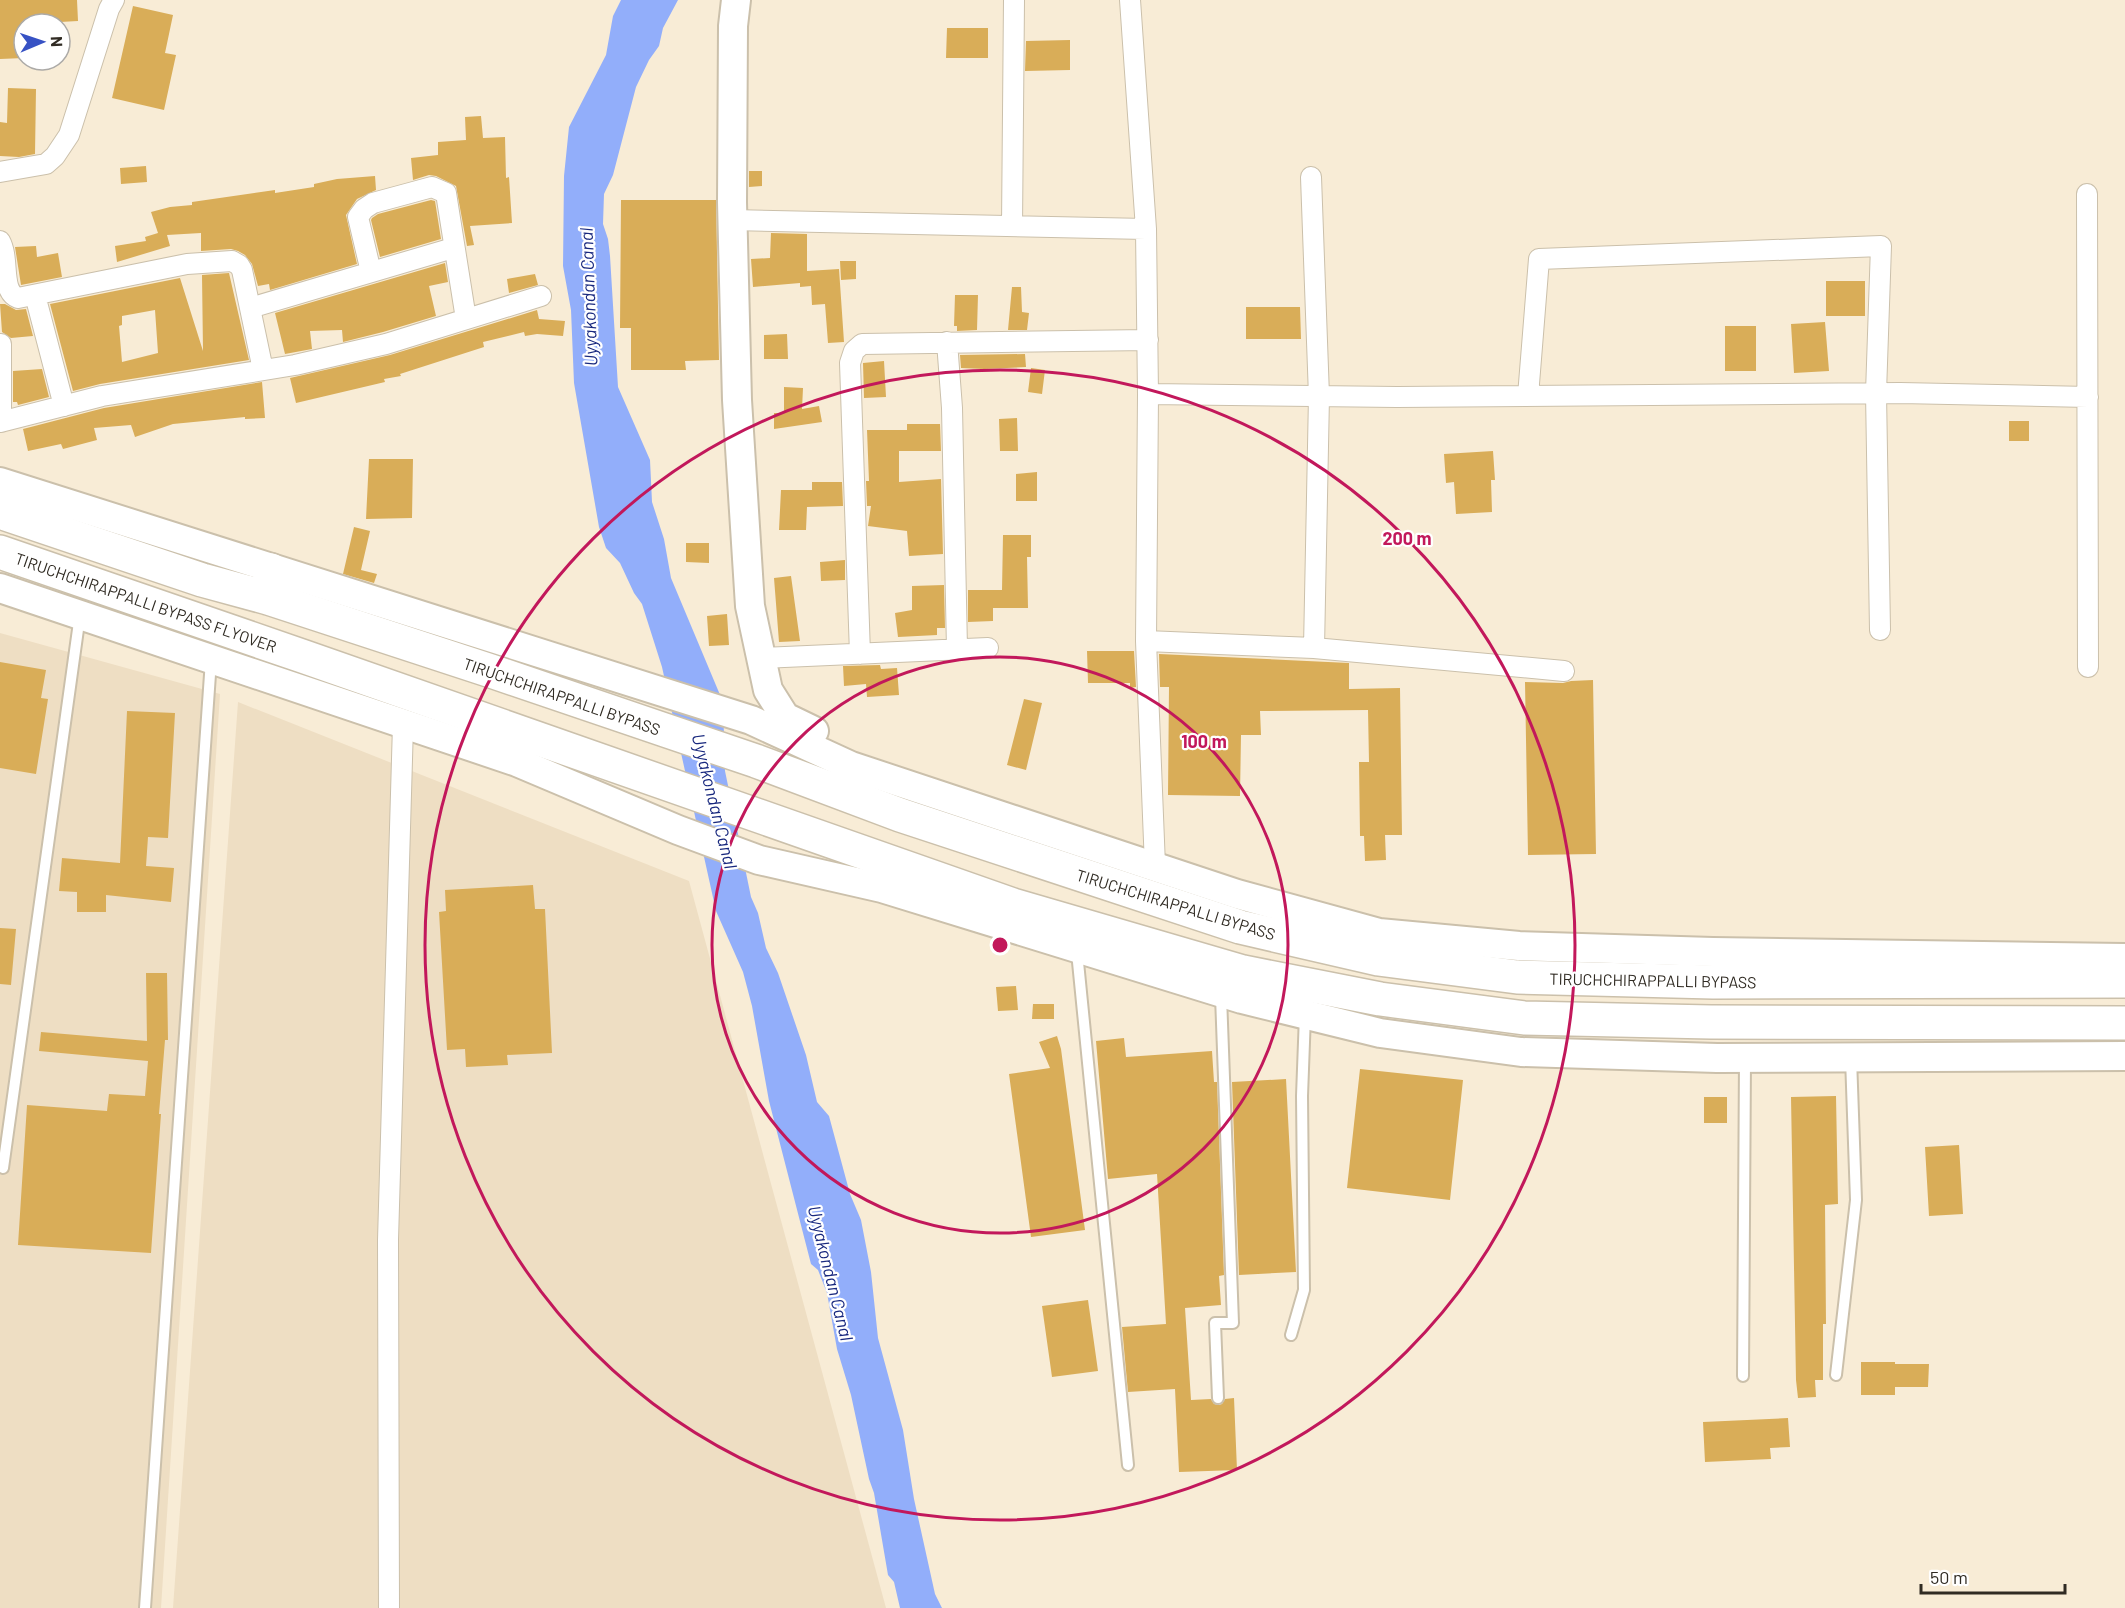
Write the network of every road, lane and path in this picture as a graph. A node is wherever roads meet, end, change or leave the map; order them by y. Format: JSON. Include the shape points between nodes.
{"nodes":[{"id":1,"x":114,"y":0,"type":"edge"},
{"id":2,"x":736,"y":0,"type":"edge"},
{"id":3,"x":1014,"y":0,"type":"edge"},
{"id":4,"x":1130,"y":0,"type":"edge"},
{"id":5,"x":0,"y":172,"type":"edge"},
{"id":6,"x":1311,"y":177,"type":"dead end"},
{"id":7,"x":2087,"y":194,"type":"dead end"},
{"id":8,"x":732,"y":220,"type":"junction"},
{"id":9,"x":1012,"y":226,"type":"junction"},
{"id":10,"x":1146,"y":229,"type":"junction"},
{"id":11,"x":0,"y":241,"type":"edge"},
{"id":12,"x":453,"y":248,"type":"junction"},
{"id":13,"x":371,"y":272,"type":"junction"},
{"id":14,"x":35,"y":295,"type":"junction"},
{"id":15,"x":541,"y":296,"type":"dead end"},
{"id":16,"x":250,"y":308,"type":"junction"},
{"id":17,"x":466,"y":319,"type":"junction"},
{"id":18,"x":1148,"y":340,"type":"junction"},
{"id":19,"x":947,"y":342,"type":"junction"},
{"id":20,"x":1,"y":344,"type":"edge"},
{"id":21,"x":263,"y":370,"type":"junction"},
{"id":22,"x":1876,"y":393,"type":"junction"},
{"id":23,"x":1148,"y":394,"type":"junction"},
{"id":24,"x":1319,"y":396,"type":"junction"},
{"id":25,"x":1528,"y":396,"type":"junction"},
{"id":26,"x":2088,"y":397,"type":"junction"},
{"id":27,"x":64,"y":406,"type":"junction"},
{"id":28,"x":0,"y":422,"type":"edge"},
{"id":29,"x":0,"y":482,"type":"edge"},
{"id":30,"x":0,"y":512,"type":"edge"},
{"id":31,"x":0,"y":552,"type":"edge"},
{"id":32,"x":270,"y":584,"type":"junction"},
{"id":33,"x":0,"y":588,"type":"edge"},
{"id":34,"x":80,"y":615,"type":"junction"},
{"id":35,"x":1880,"y":630,"type":"dead end"},
{"id":36,"x":1146,"y":641,"type":"junction"},
{"id":37,"x":988,"y":648,"type":"dead end"},
{"id":38,"x":1314,"y":648,"type":"junction"},
{"id":39,"x":957,"y":649,"type":"junction"},
{"id":40,"x":860,"y":654,"type":"junction"},
{"id":41,"x":761,"y":658,"type":"junction"},
{"id":42,"x":211,"y":660,"type":"junction"},
{"id":43,"x":2088,"y":667,"type":"dead end"},
{"id":44,"x":1564,"y":671,"type":"dead end"},
{"id":45,"x":403,"y":725,"type":"junction"},
{"id":46,"x":915,"y":787,"type":"junction"},
{"id":47,"x":1155,"y":866,"type":"junction"},
{"id":48,"x":1077,"y":948,"type":"junction"},
{"id":49,"x":2125,"y":958,"type":"edge"},
{"id":50,"x":2125,"y":981,"type":"edge"},
{"id":51,"x":1221,"y":993,"type":"junction"},
{"id":52,"x":1305,"y":1015,"type":"junction"},
{"id":53,"x":2125,"y":1023,"type":"edge"},
{"id":54,"x":2125,"y":1056,"type":"edge"},
{"id":55,"x":1745,"y":1058,"type":"junction"},
{"id":56,"x":1851,"y":1058,"type":"junction"},
{"id":57,"x":3,"y":1168,"type":"dead end"},
{"id":58,"x":1291,"y":1335,"type":"dead end"},
{"id":59,"x":1836,"y":1375,"type":"dead end"},
{"id":60,"x":1743,"y":1376,"type":"dead end"},
{"id":61,"x":1218,"y":1398,"type":"dead end"},
{"id":62,"x":1128,"y":1465,"type":"dead end"},
{"id":63,"x":145,"y":1608,"type":"edge"},
{"id":64,"x":389,"y":1608,"type":"edge"}],
"edges":[{"from":1,"to":5,"type":"street","via":[[69,135],[46,164]]},
{"from":2,"to":8,"type":"street"},
{"from":3,"to":9,"type":"street"},
{"from":4,"to":10,"type":"street"},
{"from":6,"to":24,"type":"street"},
{"from":7,"to":26,"type":"street"},
{"from":8,"to":9,"type":"street"},
{"from":8,"to":41,"type":"street","via":[[737,400],[750,606]]},
{"from":9,"to":10,"type":"street"},
{"from":10,"to":18,"type":"street"},
{"from":11,"to":14,"type":"street","via":[[10,296]]},
{"from":12,"to":13,"type":"street"},
{"from":12,"to":13,"type":"street","via":[[446,193],[440,189],[432,187],[373,203],[358,217]]},
{"from":12,"to":17,"type":"street"},
{"from":13,"to":16,"type":"street"},
{"from":14,"to":16,"type":"street","via":[[187,264],[232,261],[242,270]]},
{"from":14,"to":27,"type":"street"},
{"from":15,"to":17,"type":"street"},
{"from":16,"to":21,"type":"street"},
{"from":17,"to":21,"type":"street","via":[[386,344]]},
{"from":18,"to":19,"type":"street"},
{"from":18,"to":23,"type":"street"},
{"from":19,"to":39,"type":"street"},
{"from":19,"to":40,"type":"street","via":[[862,344],[854,351],[850,363]]},
{"from":20,"to":28,"type":"street"},
{"from":21,"to":27,"type":"street","via":[[102,396]]},
{"from":22,"to":25,"type":"street"},
{"from":22,"to":25,"type":"street","via":[[1881,246],[1539,259]]},
{"from":22,"to":26,"type":"street"},
{"from":22,"to":35,"type":"street"},
{"from":23,"to":24,"type":"street"},
{"from":23,"to":36,"type":"street"},
{"from":24,"to":25,"type":"street"},
{"from":24,"to":38,"type":"street"},
{"from":26,"to":43,"type":"street"},
{"from":27,"to":28,"type":"street"},
{"from":29,"to":32,"type":"street"},
{"from":30,"to":32,"type":"highway","via":[[202,580]]},
{"from":31,"to":53,"type":"highway","name":"TIRUCHCHIRAPPALLI BYPASS FLYOVER","via":[[1013,905],[1243,972],[1380,999],[1524,1018],[1711,1023]]},
{"from":32,"to":46,"type":"street","via":[[438,620],[751,720],[851,766]]},
{"from":32,"to":50,"type":"highway","name":"TIRUCHCHIRAPPALLI BYPASS","via":[[313,614],[756,761],[900,814],[1240,927],[1378,959],[1529,977],[1713,982]]},
{"from":33,"to":34,"type":"street"},
{"from":34,"to":42,"type":"street"},
{"from":34,"to":57,"type":"lane"},
{"from":36,"to":38,"type":"street"},
{"from":36,"to":47,"type":"street"},
{"from":37,"to":39,"type":"street"},
{"from":38,"to":44,"type":"street"},
{"from":39,"to":40,"type":"street"},
{"from":40,"to":41,"type":"street"},
{"from":41,"to":46,"type":"street","via":[[768,690],[784,717],[868,756]]},
{"from":42,"to":45,"type":"street"},
{"from":42,"to":63,"type":"lane"},
{"from":45,"to":48,"type":"street","via":[[516,762],[759,860],[882,888]]},
{"from":45,"to":64,"type":"street","via":[[388,1240]]},
{"from":46,"to":47,"type":"street"},
{"from":47,"to":49,"type":"street","via":[[1237,894],[1379,933],[1564,947]]},
{"from":48,"to":51,"type":"street"},
{"from":48,"to":62,"type":"lane"},
{"from":51,"to":52,"type":"street"},
{"from":51,"to":61,"type":"lane","via":[[1233,1323],[1215,1323]]},
{"from":52,"to":55,"type":"street","via":[[1380,1033],[1521,1052]]},
{"from":52,"to":58,"type":"lane","via":[[1304,1290]]},
{"from":54,"to":56,"type":"street"},
{"from":55,"to":56,"type":"street"},
{"from":55,"to":60,"type":"lane"},
{"from":56,"to":59,"type":"lane","via":[[1856,1200]]}]}
